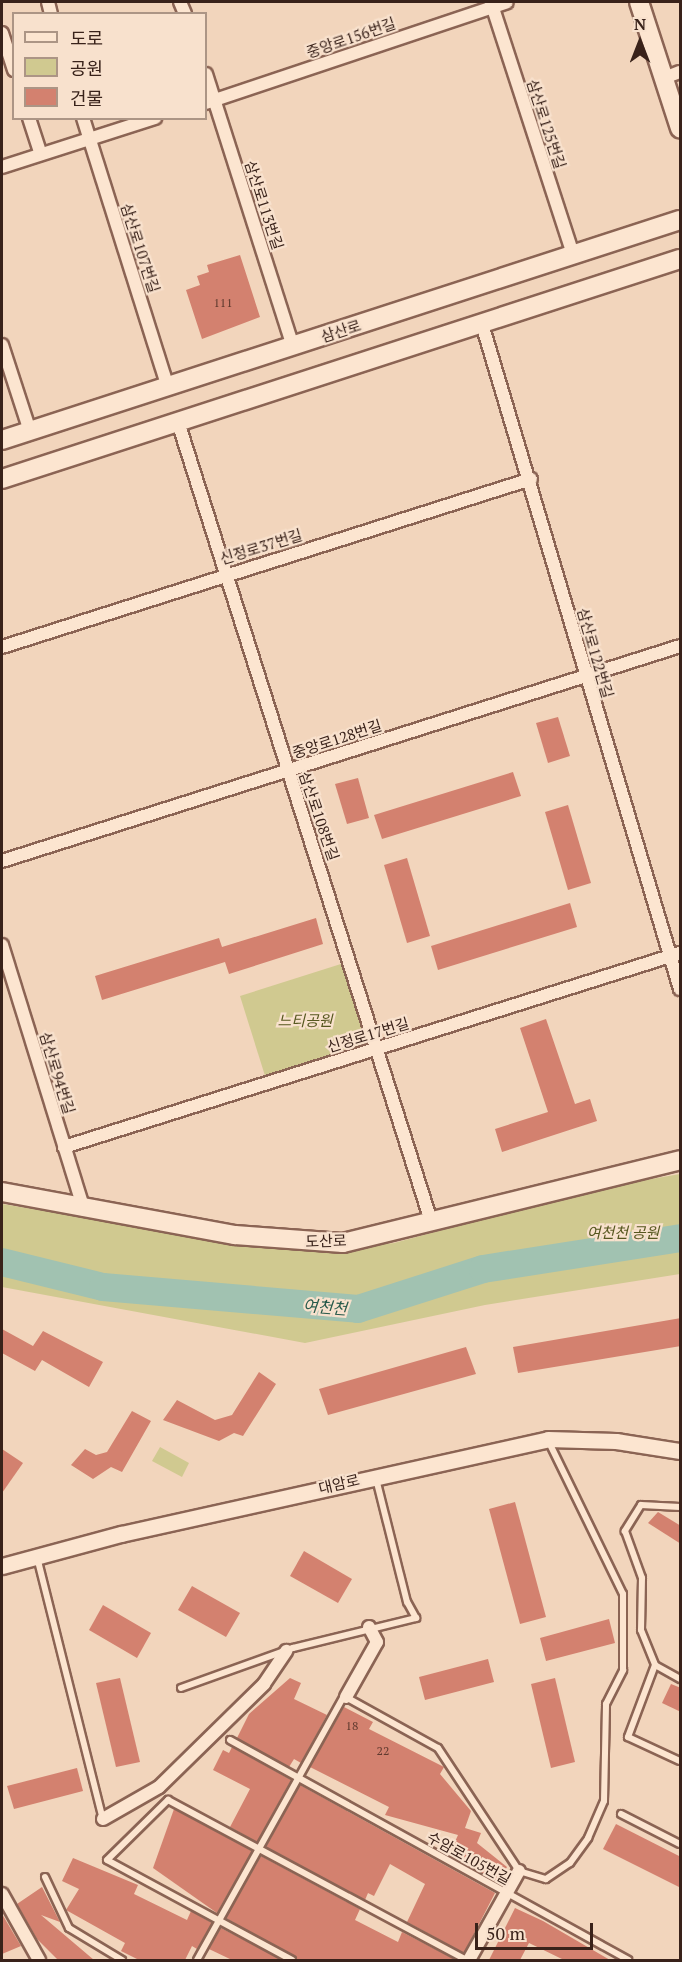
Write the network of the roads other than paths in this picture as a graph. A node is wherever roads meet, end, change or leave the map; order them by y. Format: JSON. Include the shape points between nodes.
{"nodes":[{"id":1,"x":507,"y":2,"type":"edge"},
{"id":2,"x":639,"y":2,"type":"edge"},
{"id":3,"x":492,"y":4,"type":"edge"},
{"id":4,"x":2,"y":35,"type":"edge"},
{"id":5,"x":12,"y":64,"type":"edge"},
{"id":6,"x":672,"y":75,"type":"edge"},
{"id":7,"x":207,"y":81,"type":"edge"},
{"id":8,"x":210,"y":102,"type":"edge"},
{"id":9,"x":30,"y":120,"type":"edge"},
{"id":10,"x":84,"y":120,"type":"edge"},
{"id":11,"x":149,"y":120,"type":"edge"},
{"id":12,"x":681,"y":128,"type":"edge"},
{"id":13,"x":89,"y":139,"type":"junction"},
{"id":14,"x":41,"y":154,"type":"junction"},
{"id":15,"x":2,"y":166,"type":"edge"},
{"id":16,"x":681,"y":220,"type":"edge"},
{"id":17,"x":573,"y":255,"type":"junction"},
{"id":18,"x":681,"y":260,"type":"edge"},
{"id":19,"x":482,"y":324,"type":"junction"},
{"id":20,"x":2,"y":345,"type":"edge"},
{"id":21,"x":294,"y":346,"type":"junction"},
{"id":22,"x":168,"y":387,"type":"junction"},
{"id":23,"x":178,"y":422,"type":"junction"},
{"id":24,"x":30,"y":431,"type":"junction"},
{"id":25,"x":2,"y":441,"type":"edge"},
{"id":26,"x":2,"y":478,"type":"edge"},
{"id":27,"x":531,"y":479,"type":"junction"},
{"id":28,"x":227,"y":573,"type":"junction"},
{"id":29,"x":681,"y":645,"type":"edge"},
{"id":30,"x":2,"y":647,"type":"edge"},
{"id":31,"x":586,"y":676,"type":"junction"},
{"id":32,"x":288,"y":771,"type":"junction"},
{"id":33,"x":2,"y":861,"type":"edge"},
{"id":34,"x":2,"y":945,"type":"edge"},
{"id":35,"x":676,"y":955,"type":"edge"},
{"id":36,"x":681,"y":989,"type":"edge"},
{"id":37,"x":376,"y":1048,"type":"junction"},
{"id":38,"x":64,"y":1147,"type":"junction"},
{"id":39,"x":681,"y":1160,"type":"edge"},
{"id":40,"x":2,"y":1192,"type":"edge"},
{"id":41,"x":84,"y":1210,"type":"junction"},
{"id":42,"x":430,"y":1221,"type":"junction"},
{"id":43,"x":548,"y":1439,"type":"junction"},
{"id":44,"x":681,"y":1451,"type":"edge"},
{"id":45,"x":375,"y":1476,"type":"junction"},
{"id":46,"x":681,"y":1507,"type":"edge"},
{"id":47,"x":37,"y":1557,"type":"junction"},
{"id":48,"x":2,"y":1566,"type":"edge"},
{"id":49,"x":369,"y":1627,"type":"junction"},
{"id":50,"x":286,"y":1651,"type":"junction"},
{"id":51,"x":655,"y":1665,"type":"junction"},
{"id":52,"x":681,"y":1680,"type":"edge"},
{"id":53,"x":181,"y":1688,"type":"dead end"},
{"id":54,"x":346,"y":1697,"type":"junction"},
{"id":55,"x":230,"y":1740,"type":"dead end"},
{"id":56,"x":681,"y":1761,"type":"edge"},
{"id":57,"x":298,"y":1778,"type":"junction"},
{"id":58,"x":621,"y":1814,"type":"dead end"},
{"id":59,"x":103,"y":1819,"type":"joint"},
{"id":60,"x":681,"y":1844,"type":"edge"},
{"id":61,"x":259,"y":1848,"type":"junction"},
{"id":62,"x":519,"y":1871,"type":"junction"},
{"id":63,"x":45,"y":1877,"type":"dead end"},
{"id":64,"x":507,"y":1893,"type":"junction"},
{"id":65,"x":2,"y":1894,"type":"edge"},
{"id":66,"x":219,"y":1921,"type":"junction"},
{"id":67,"x":39,"y":1960,"type":"edge"},
{"id":68,"x":122,"y":1960,"type":"edge"},
{"id":69,"x":197,"y":1960,"type":"edge"},
{"id":70,"x":292,"y":1960,"type":"edge"},
{"id":71,"x":467,"y":1960,"type":"edge"},
{"id":72,"x":627,"y":1960,"type":"edge"}],
"edges":[{"from":1,"to":3,"type":"street","name":"중앙로156번길"},
{"from":2,"to":6,"type":"main road"},
{"from":3,"to":8,"type":"street","name":"중앙로156번길"},
{"from":3,"to":17,"type":"street","name":"삼산로125번길"},
{"from":4,"to":5,"type":"street"},
{"from":6,"to":12,"type":"main road"},
{"from":7,"to":8,"type":"street","name":"삼산로113번길"},
{"from":8,"to":21,"type":"street","name":"삼산로113번길"},
{"from":9,"to":14,"type":"street"},
{"from":10,"to":13,"type":"street","name":"삼산로107번길"},
{"from":11,"to":13,"type":"street"},
{"from":13,"to":14,"type":"street"},
{"from":13,"to":22,"type":"street","name":"삼산로107번길"},
{"from":14,"to":15,"type":"street"},
{"from":16,"to":17,"type":"main road","name":"삼산로"},
{"from":17,"to":21,"type":"main road","name":"삼산로"},
{"from":18,"to":19,"type":"main road"},
{"from":19,"to":23,"type":"main road"},
{"from":19,"to":27,"type":"street","name":"삼산로122번길"},
{"from":20,"to":24,"type":"street"},
{"from":21,"to":22,"type":"main road","name":"삼산로"},
{"from":22,"to":24,"type":"main road","name":"삼산로"},
{"from":23,"to":26,"type":"main road"},
{"from":23,"to":28,"type":"street","name":"삼산로108번길"},
{"from":24,"to":25,"type":"main road","name":"삼산로"},
{"from":27,"to":28,"type":"street","name":"신정로37번길"},
{"from":27,"to":31,"type":"street","name":"삼산로122번길"},
{"from":28,"to":30,"type":"street","name":"신정로37번길"},
{"from":28,"to":32,"type":"street","name":"삼산로108번길"},
{"from":29,"to":31,"type":"street","name":"중앙로128번길"},
{"from":31,"to":32,"type":"street","name":"중앙로128번길"},
{"from":31,"to":35,"type":"street","name":"삼산로122번길"},
{"from":32,"to":33,"type":"street","name":"중앙로128번길"},
{"from":32,"to":37,"type":"street","name":"삼산로108번길"},
{"from":34,"to":38,"type":"street","name":"삼산로94번길"},
{"from":35,"to":36,"type":"street","name":"삼산로122번길"},
{"from":35,"to":37,"type":"street","name":"신정로17번길"},
{"from":37,"to":38,"type":"street","name":"신정로17번길"},
{"from":37,"to":42,"type":"street","name":"삼산로108번길"},
{"from":38,"to":41,"type":"street","name":"삼산로94번길"},
{"from":39,"to":42,"type":"main road","name":"도산로"},
{"from":40,"to":41,"type":"main road","name":"도산로"},
{"from":41,"to":42,"type":"main road","name":"도산로","via":[[305,1243],[343,1243]]},
{"from":43,"to":44,"type":"street","name":"대암로","via":[[616,1441]]},
{"from":43,"to":45,"type":"street","name":"대암로"},
{"from":43,"to":62,"type":"lane","via":[[622,1594],[622,1670],[606,1704],[598,1819],[570,1863],[546,1879]]},
{"from":45,"to":47,"type":"street","name":"대암로"},
{"from":45,"to":49,"type":"lane","via":[[407,1602],[416,1618]]},
{"from":46,"to":51,"type":"lane","via":[[641,1505],[625,1531],[642,1578],[641,1630]]},
{"from":47,"to":48,"type":"street","name":"대암로"},
{"from":47,"to":59,"type":"lane"},
{"from":49,"to":50,"type":"lane"},
{"from":49,"to":54,"type":"street","via":[[377,1642]]},
{"from":50,"to":53,"type":"lane"},
{"from":50,"to":59,"type":"street","via":[[264,1684],[159,1787]]},
{"from":51,"to":52,"type":"lane"},
{"from":51,"to":56,"type":"lane","via":[[628,1737]]},
{"from":54,"to":57,"type":"lane"},
{"from":54,"to":62,"type":"lane","name":"수암로105번길","via":[[438,1748]]},
{"from":55,"to":57,"type":"lane","name":"수암로105번길"},
{"from":57,"to":61,"type":"lane"},
{"from":57,"to":64,"type":"lane","name":"수암로105번길"},
{"from":58,"to":60,"type":"lane"},
{"from":61,"to":66,"type":"lane"},
{"from":61,"to":66,"type":"lane","via":[[168,1800],[107,1860]]},
{"from":61,"to":71,"type":"lane"},
{"from":62,"to":64,"type":"street"},
{"from":63,"to":68,"type":"lane","via":[[69,1928]]},
{"from":64,"to":71,"type":"street"},
{"from":64,"to":72,"type":"lane","name":"수암로105번길"},
{"from":65,"to":67,"type":"street"},
{"from":66,"to":69,"type":"lane"},
{"from":66,"to":70,"type":"lane"}]}
